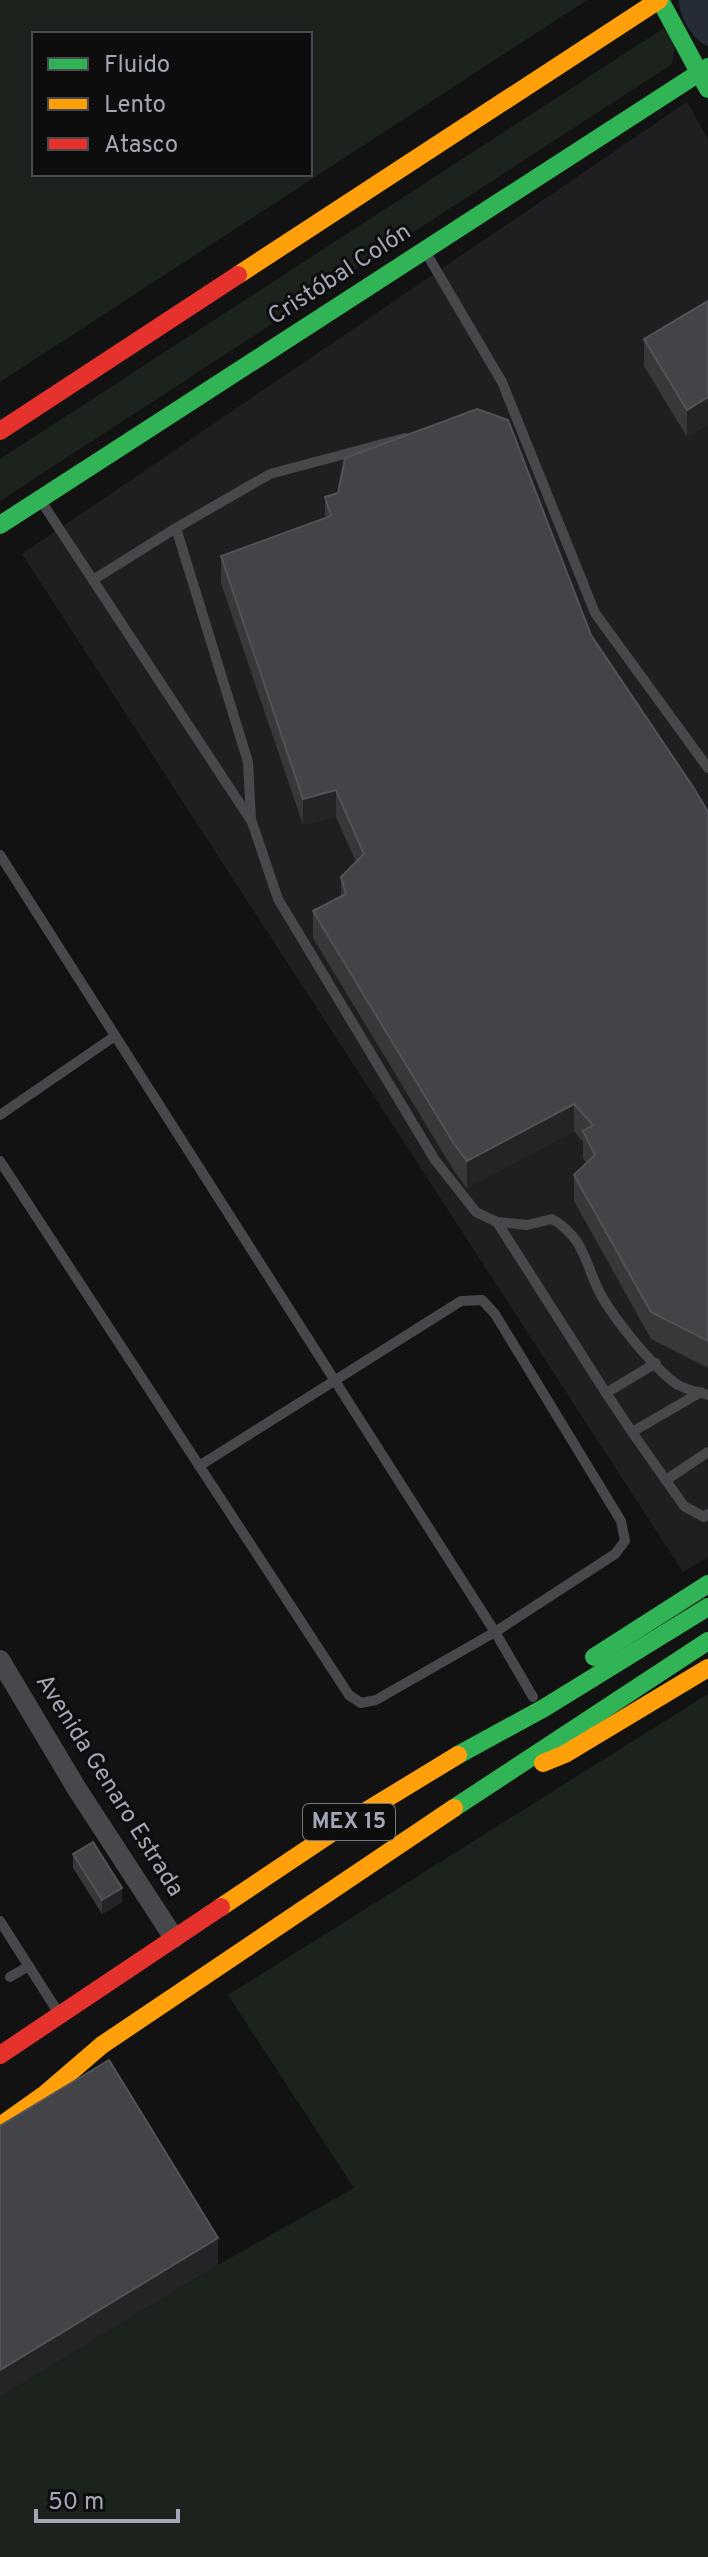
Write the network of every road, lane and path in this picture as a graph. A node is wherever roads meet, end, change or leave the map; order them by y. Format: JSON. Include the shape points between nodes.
{"nodes":[{"id":1,"x":659,"y":0,"type":"edge"},
{"id":2,"x":703,"y":68,"type":"edge"},
{"id":3,"x":708,"y":89,"type":"edge"},
{"id":4,"x":424,"y":249,"type":"junction"},
{"id":5,"x":517,"y":416,"type":"junction"},
{"id":6,"x":502,"y":419,"type":"edge"},
{"id":7,"x":0,"y":431,"type":"edge"},
{"id":8,"x":411,"y":436,"type":"edge"},
{"id":9,"x":40,"y":499,"type":"junction"},
{"id":10,"x":0,"y":525,"type":"edge"},
{"id":11,"x":176,"y":528,"type":"junction"},
{"id":12,"x":93,"y":580,"type":"junction"},
{"id":13,"x":708,"y":768,"type":"edge"},
{"id":14,"x":252,"y":822,"type":"junction"},
{"id":15,"x":0,"y":855,"type":"edge"},
{"id":16,"x":115,"y":1036,"type":"junction"},
{"id":17,"x":0,"y":1115,"type":"edge"},
{"id":18,"x":0,"y":1161,"type":"edge"},
{"id":19,"x":497,"y":1222,"type":"junction"},
{"id":20,"x":656,"y":1363,"type":"junction"},
{"id":21,"x":334,"y":1380,"type":"junction"},
{"id":22,"x":606,"y":1393,"type":"junction"},
{"id":23,"x":704,"y":1394,"type":"edge"},
{"id":24,"x":632,"y":1432,"type":"junction"},
{"id":25,"x":708,"y":1452,"type":"edge"},
{"id":26,"x":199,"y":1466,"type":"junction"},
{"id":27,"x":666,"y":1480,"type":"junction"},
{"id":28,"x":708,"y":1514,"type":"edge"},
{"id":29,"x":708,"y":1584,"type":"edge"},
{"id":30,"x":708,"y":1607,"type":"edge"},
{"id":31,"x":495,"y":1632,"type":"junction"},
{"id":32,"x":708,"y":1641,"type":"edge"},
{"id":33,"x":0,"y":1660,"type":"edge"},
{"id":34,"x":708,"y":1668,"type":"edge"},
{"id":35,"x":533,"y":1697,"type":"junction"},
{"id":36,"x":460,"y":1754,"type":"junction"},
{"id":37,"x":484,"y":1789,"type":"junction"},
{"id":38,"x":0,"y":1921,"type":"edge"},
{"id":39,"x":174,"y":1938,"type":"junction"},
{"id":40,"x":29,"y":1966,"type":"junction"},
{"id":41,"x":10,"y":1977,"type":"dead end"},
{"id":42,"x":60,"y":2014,"type":"junction"},
{"id":43,"x":102,"y":2045,"type":"junction"},
{"id":44,"x":0,"y":2055,"type":"edge"},
{"id":45,"x":27,"y":2084,"type":"dead end"},
{"id":46,"x":0,"y":2126,"type":"edge"}],
"edges":[{"from":1,"to":2,"type":"main road"},
{"from":1,"to":7,"type":"main road"},
{"from":2,"to":3,"type":"main road"},
{"from":2,"to":4,"type":"main road","name":"Cristóbal Colón"},
{"from":4,"to":5,"type":"lane"},
{"from":4,"to":9,"type":"main road","name":"Cristóbal Colón"},
{"from":5,"to":6,"type":"lane"},
{"from":5,"to":13,"type":"lane","via":[[595,613]]},
{"from":8,"to":11,"type":"lane","via":[[270,474]]},
{"from":9,"to":10,"type":"main road","name":"Cristóbal Colón"},
{"from":9,"to":12,"type":"lane"},
{"from":11,"to":12,"type":"lane"},
{"from":11,"to":14,"type":"lane","via":[[248,762]]},
{"from":12,"to":14,"type":"lane"},
{"from":14,"to":19,"type":"lane","via":[[278,899],[435,1160],[476,1212]]},
{"from":15,"to":16,"type":"lane"},
{"from":16,"to":17,"type":"lane"},
{"from":16,"to":21,"type":"lane"},
{"from":18,"to":26,"type":"lane"},
{"from":19,"to":20,"type":"lane","via":[[527,1225],[552,1219],[570,1230],[602,1296],[636,1345]]},
{"from":19,"to":22,"type":"lane"},
{"from":20,"to":22,"type":"lane"},
{"from":20,"to":23,"type":"lane","via":[[678,1385]]},
{"from":21,"to":26,"type":"lane"},
{"from":21,"to":31,"type":"lane"},
{"from":21,"to":31,"type":"lane","via":[[461,1301],[482,1300],[495,1314],[621,1521],[625,1541],[615,1554]]},
{"from":22,"to":24,"type":"lane"},
{"from":23,"to":24,"type":"lane"},
{"from":24,"to":27,"type":"lane"},
{"from":25,"to":27,"type":"lane"},
{"from":26,"to":31,"type":"lane","via":[[349,1695],[361,1703],[376,1700]]},
{"from":27,"to":28,"type":"lane","via":[[684,1506],[704,1517]]},
{"from":29,"to":35,"type":"main road"},
{"from":30,"to":36,"type":"main road","number":"MEX 15"},
{"from":31,"to":35,"type":"lane"},
{"from":32,"to":37,"type":"main road","number":"MEX 15"},
{"from":33,"to":39,"type":"street","name":"Avenida Genaro Estrada"},
{"from":34,"to":37,"type":"main road","via":[[565,1754]]},
{"from":35,"to":36,"type":"main road"},
{"from":36,"to":39,"type":"main road","number":"MEX 15"},
{"from":37,"to":43,"type":"main road","number":"MEX 15"},
{"from":38,"to":40,"type":"lane"},
{"from":39,"to":42,"type":"main road","number":"MEX 15"},
{"from":40,"to":41,"type":"lane"},
{"from":40,"to":42,"type":"lane"},
{"from":42,"to":44,"type":"main road","number":"MEX 15"},
{"from":43,"to":45,"type":"main road","number":"MEX 15"},
{"from":43,"to":46,"type":"main road","number":"MEX 15"}]}
